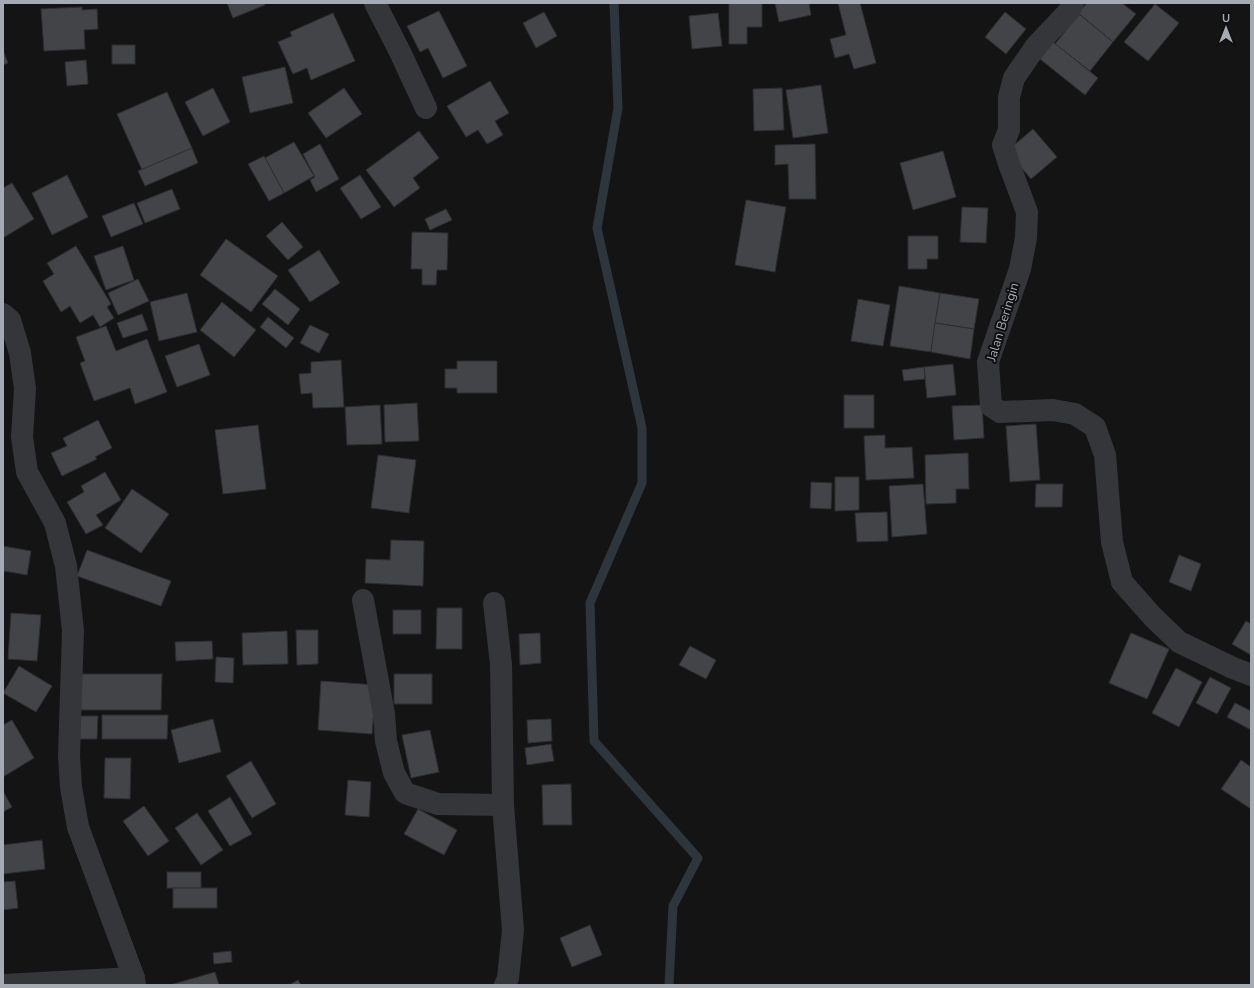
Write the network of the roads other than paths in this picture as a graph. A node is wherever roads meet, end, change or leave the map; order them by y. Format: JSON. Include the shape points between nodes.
{"nodes":[{"id":1,"x":375,"y":3,"type":"edge"},
{"id":2,"x":1073,"y":3,"type":"edge"},
{"id":3,"x":426,"y":108,"type":"dead end"},
{"id":4,"x":3,"y":314,"type":"edge"},
{"id":5,"x":363,"y":600,"type":"dead end"},
{"id":6,"x":494,"y":603,"type":"dead end"},
{"id":7,"x":1251,"y":675,"type":"edge"},
{"id":8,"x":503,"y":805,"type":"junction"},
{"id":9,"x":134,"y":981,"type":"edge"},
{"id":10,"x":3,"y":985,"type":"edge"},
{"id":11,"x":505,"y":985,"type":"edge"}],
"edges":[{"from":1,"to":3,"type":"street"},
{"from":2,"to":7,"type":"street","name":"Jalan Beringin","via":[[1069,11],[1036,46],[1014,78],[1009,97],[1009,130],[1003,145],[1027,212],[1026,238],[1020,269],[988,362],[991,406],[1000,412],[1053,410],[1075,414],[1095,427],[1105,455],[1112,542],[1122,582],[1178,642]]},
{"from":4,"to":9,"type":"street","via":[[10,320],[20,353],[25,389],[22,437],[27,472],[55,522],[66,566],[73,631],[69,756],[78,827]]},
{"from":5,"to":8,"type":"street","via":[[384,714],[386,741],[394,773],[405,793],[438,804]]},
{"from":6,"to":8,"type":"street","via":[[501,664]]},
{"from":8,"to":11,"type":"street","via":[[513,930]]},
{"from":9,"to":10,"type":"street"}]}
